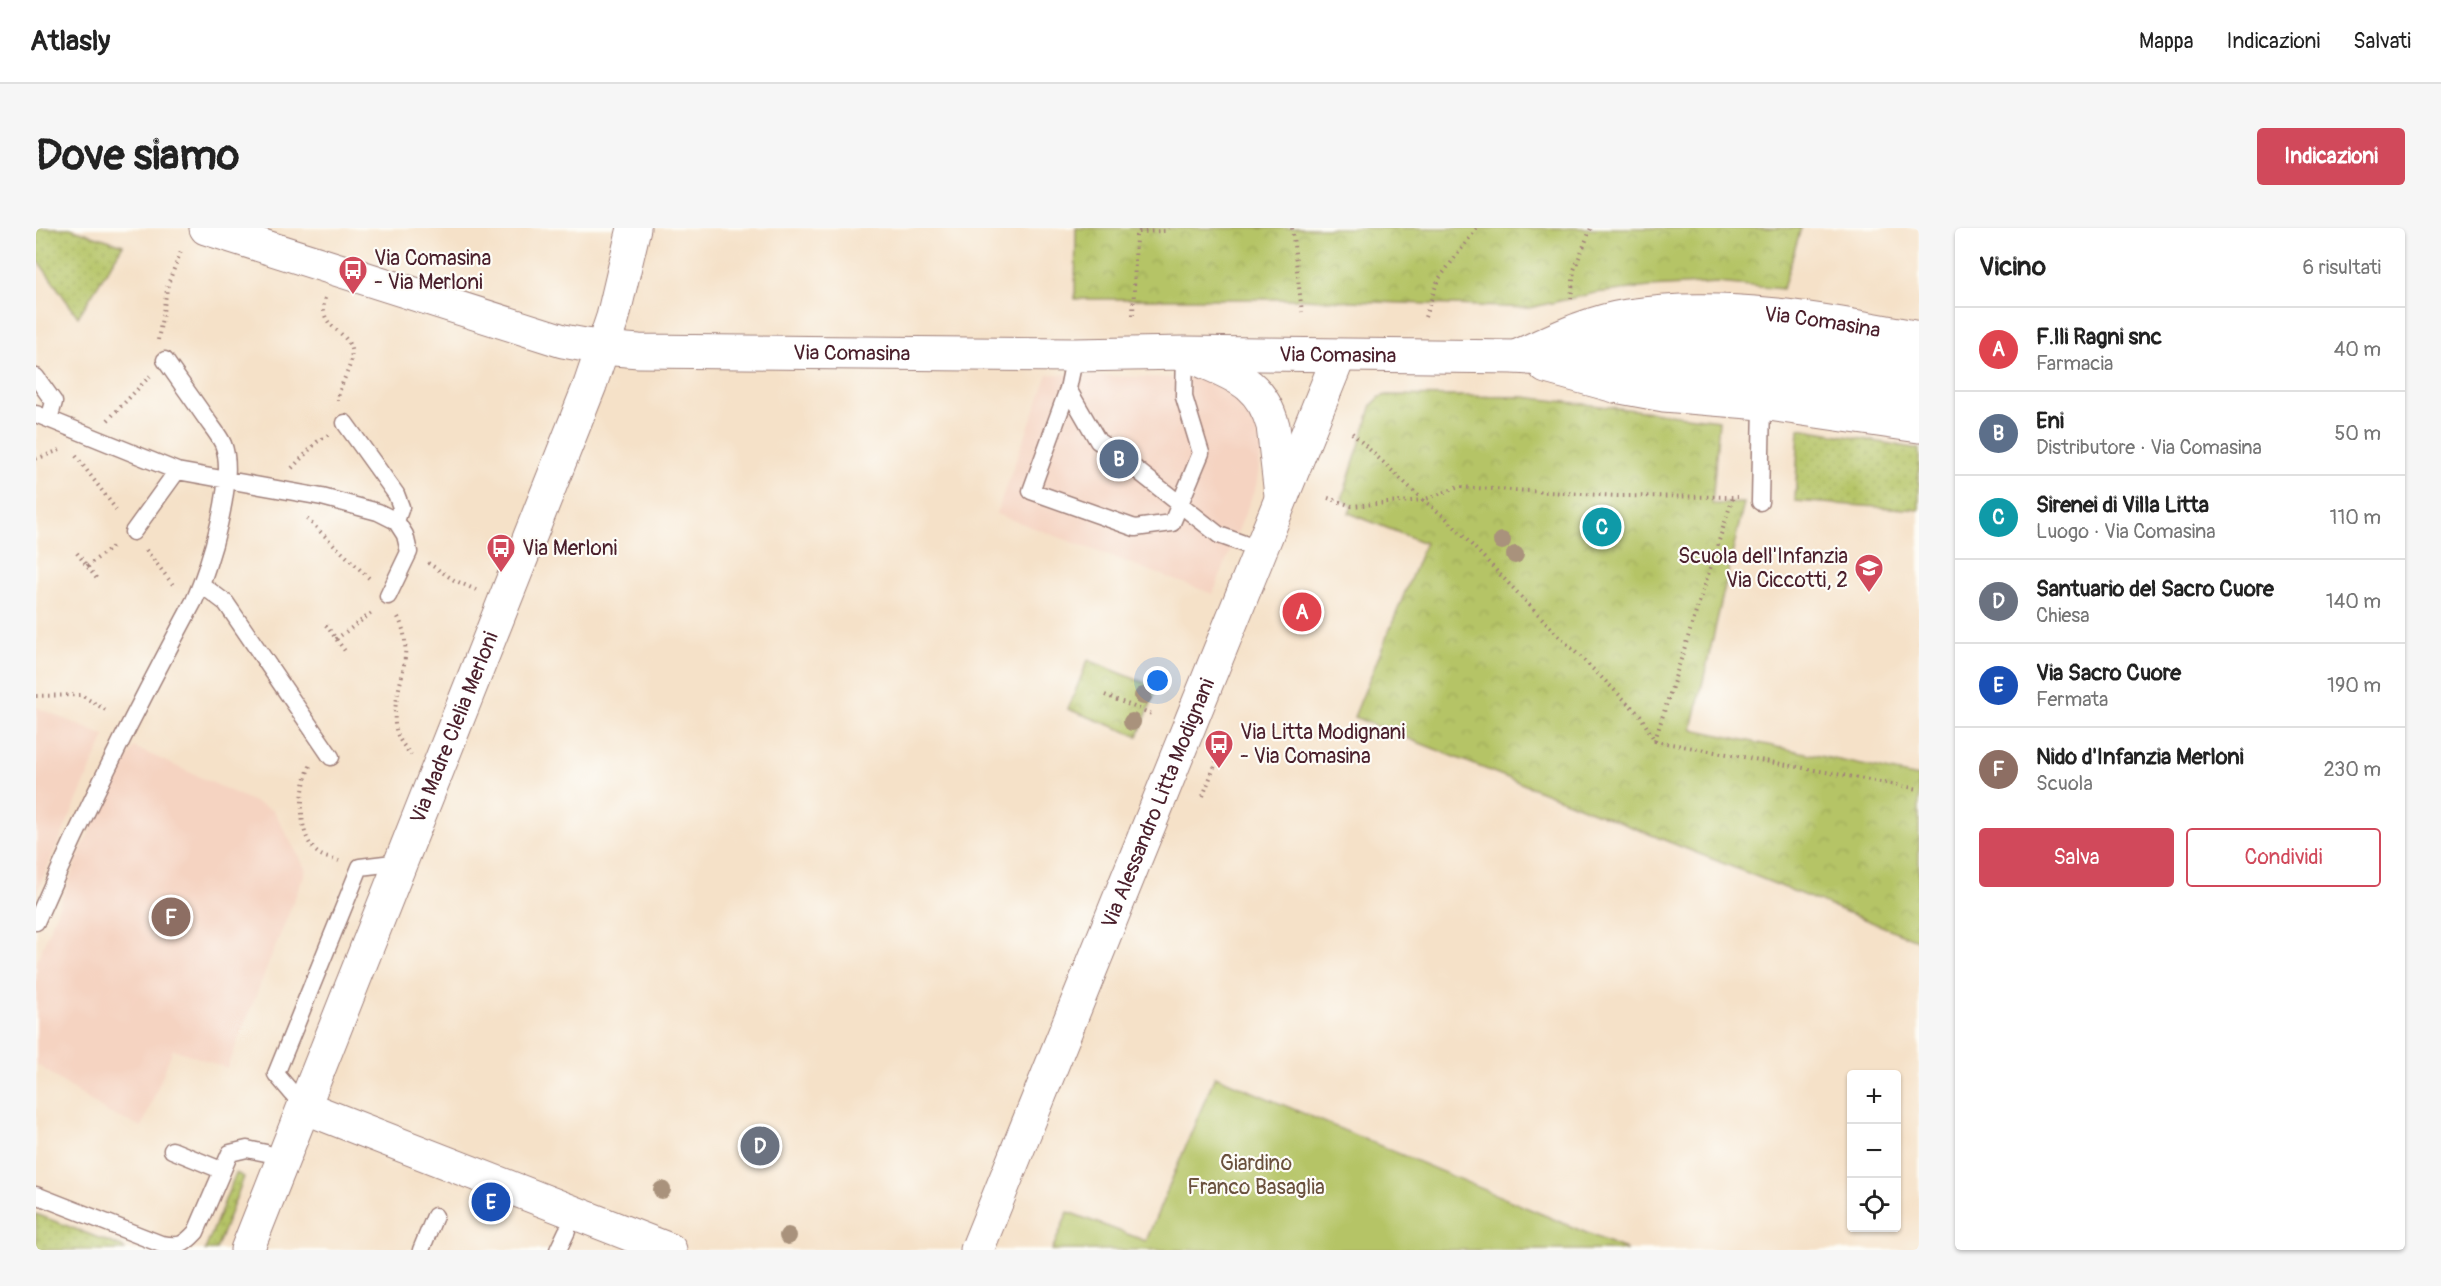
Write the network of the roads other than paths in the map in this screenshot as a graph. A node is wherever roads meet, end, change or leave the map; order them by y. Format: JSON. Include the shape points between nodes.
{"nodes":[{"id":1,"x":206,"y":228,"type":"edge"},
{"id":2,"x":634,"y":228,"type":"edge"},
{"id":3,"x":1919,"y":338,"type":"edge"},
{"id":4,"x":602,"y":348,"type":"junction"},
{"id":5,"x":1185,"y":353,"type":"junction"},
{"id":6,"x":1075,"y":355,"type":"junction"},
{"id":7,"x":1339,"y":356,"type":"junction"},
{"id":8,"x":1516,"y":357,"type":"junction"},
{"id":9,"x":165,"y":360,"type":"road end"},
{"id":10,"x":1919,"y":366,"type":"edge"},
{"id":11,"x":36,"y":377,"type":"edge"},
{"id":12,"x":1068,"y":389,"type":"junction"},
{"id":13,"x":1919,"y":398,"type":"edge"},
{"id":14,"x":1762,"y":403,"type":"junction"},
{"id":15,"x":43,"y":417,"type":"edge"},
{"id":16,"x":345,"y":423,"type":"road end"},
{"id":17,"x":1919,"y":426,"type":"edge"},
{"id":18,"x":1108,"y":448,"type":"dead end"},
{"id":19,"x":1133,"y":467,"type":"dead end"},
{"id":20,"x":177,"y":471,"type":"junction"},
{"id":21,"x":227,"y":482,"type":"junction"},
{"id":22,"x":1281,"y":499,"type":"junction"},
{"id":23,"x":1760,"y":500,"type":"road end"},
{"id":24,"x":1180,"y":504,"type":"junction"},
{"id":25,"x":396,"y":521,"type":"junction"},
{"id":26,"x":133,"y":532,"type":"road end"},
{"id":27,"x":1261,"y":550,"type":"junction"},
{"id":28,"x":202,"y":585,"type":"junction"},
{"id":29,"x":388,"y":596,"type":"road end"},
{"id":30,"x":326,"y":750,"type":"road end"},
{"id":31,"x":401,"y":862,"type":"junction"},
{"id":32,"x":36,"y":922,"type":"edge"},
{"id":33,"x":304,"y":1107,"type":"junction"},
{"id":34,"x":171,"y":1150,"type":"dead end"},
{"id":35,"x":266,"y":1153,"type":"dead end"},
{"id":36,"x":221,"y":1170,"type":"junction"},
{"id":37,"x":36,"y":1195,"type":"edge"},
{"id":38,"x":435,"y":1216,"type":"dead end"},
{"id":39,"x":567,"y":1231,"type":"dead end"},
{"id":40,"x":146,"y":1245,"type":"edge"},
{"id":41,"x":246,"y":1250,"type":"edge"},
{"id":42,"x":421,"y":1250,"type":"edge"},
{"id":43,"x":558,"y":1250,"type":"edge"},
{"id":44,"x":670,"y":1250,"type":"edge"},
{"id":45,"x":977,"y":1250,"type":"edge"}],
"edges":[{"from":1,"to":4,"type":"street","name":"Via Comasina","via":[[563,341]]},
{"from":2,"to":4,"type":"street","name":"Via Madre Clelia Merloni"},
{"from":3,"to":8,"type":"street","name":"Via Comasina","via":[[1778,316],[1674,312],[1627,316],[1583,327]]},
{"from":4,"to":6,"type":"street","name":"Via Comasina"},
{"from":4,"to":31,"type":"street","name":"Via Madre Clelia Merloni"},
{"from":5,"to":6,"type":"street","name":"Via Comasina"},
{"from":5,"to":7,"type":"street","name":"Via Comasina"},
{"from":5,"to":22,"type":"street","via":[[1254,387],[1273,426]]},
{"from":5,"to":24,"type":"lane","via":[[1184,397],[1202,453]]},
{"from":6,"to":12,"type":"lane"},
{"from":7,"to":8,"type":"street","name":"Via Comasina"},
{"from":7,"to":22,"type":"street","name":"Via Alessandro Litta Modignani"},
{"from":8,"to":10,"type":"street","name":"Via Comasina","via":[[1672,340],[1791,346]]},
{"from":8,"to":13,"type":"street","name":"Via Comasina","via":[[1787,378]]},
{"from":8,"to":14,"type":"street","name":"Via Comasina","via":[[1615,386],[1664,395]]},
{"from":9,"to":21,"type":"lane","via":[[223,444],[228,462]]},
{"from":11,"to":15,"type":"lane","via":[[54,402]]},
{"from":12,"to":18,"type":"lane","via":[[1098,441]]},
{"from":12,"to":24,"type":"lane","via":[[1031,491],[1135,528],[1172,523]]},
{"from":14,"to":17,"type":"street","name":"Via Comasina"},
{"from":14,"to":23,"type":"lane"},
{"from":15,"to":20,"type":"lane"},
{"from":16,"to":25,"type":"lane","via":[[396,494],[400,507]]},
{"from":19,"to":24,"type":"lane"},
{"from":20,"to":21,"type":"lane"},
{"from":20,"to":26,"type":"lane"},
{"from":21,"to":25,"type":"lane","via":[[322,497],[378,512]]},
{"from":21,"to":28,"type":"lane"},
{"from":22,"to":27,"type":"street","name":"Via Alessandro Litta Modignani"},
{"from":24,"to":27,"type":"lane","via":[[1219,535]]},
{"from":25,"to":29,"type":"lane","via":[[409,552]]},
{"from":27,"to":45,"type":"street","name":"Via Alessandro Litta Modignani"},
{"from":28,"to":30,"type":"lane","via":[[226,603]]},
{"from":28,"to":32,"type":"lane","via":[[128,724]]},
{"from":31,"to":33,"type":"street","name":"Via Madre Clelia Merloni"},
{"from":31,"to":33,"type":"lane","via":[[360,867],[276,1074]]},
{"from":33,"to":41,"type":"street","name":"Via Madre Clelia Merloni"},
{"from":33,"to":44,"type":"street"},
{"from":34,"to":36,"type":"lane"},
{"from":35,"to":36,"type":"lane","via":[[247,1149],[230,1153]]},
{"from":36,"to":40,"type":"lane","via":[[196,1232],[187,1242],[177,1247]]},
{"from":37,"to":40,"type":"lane"},
{"from":38,"to":42,"type":"lane"},
{"from":39,"to":43,"type":"lane"}]}
